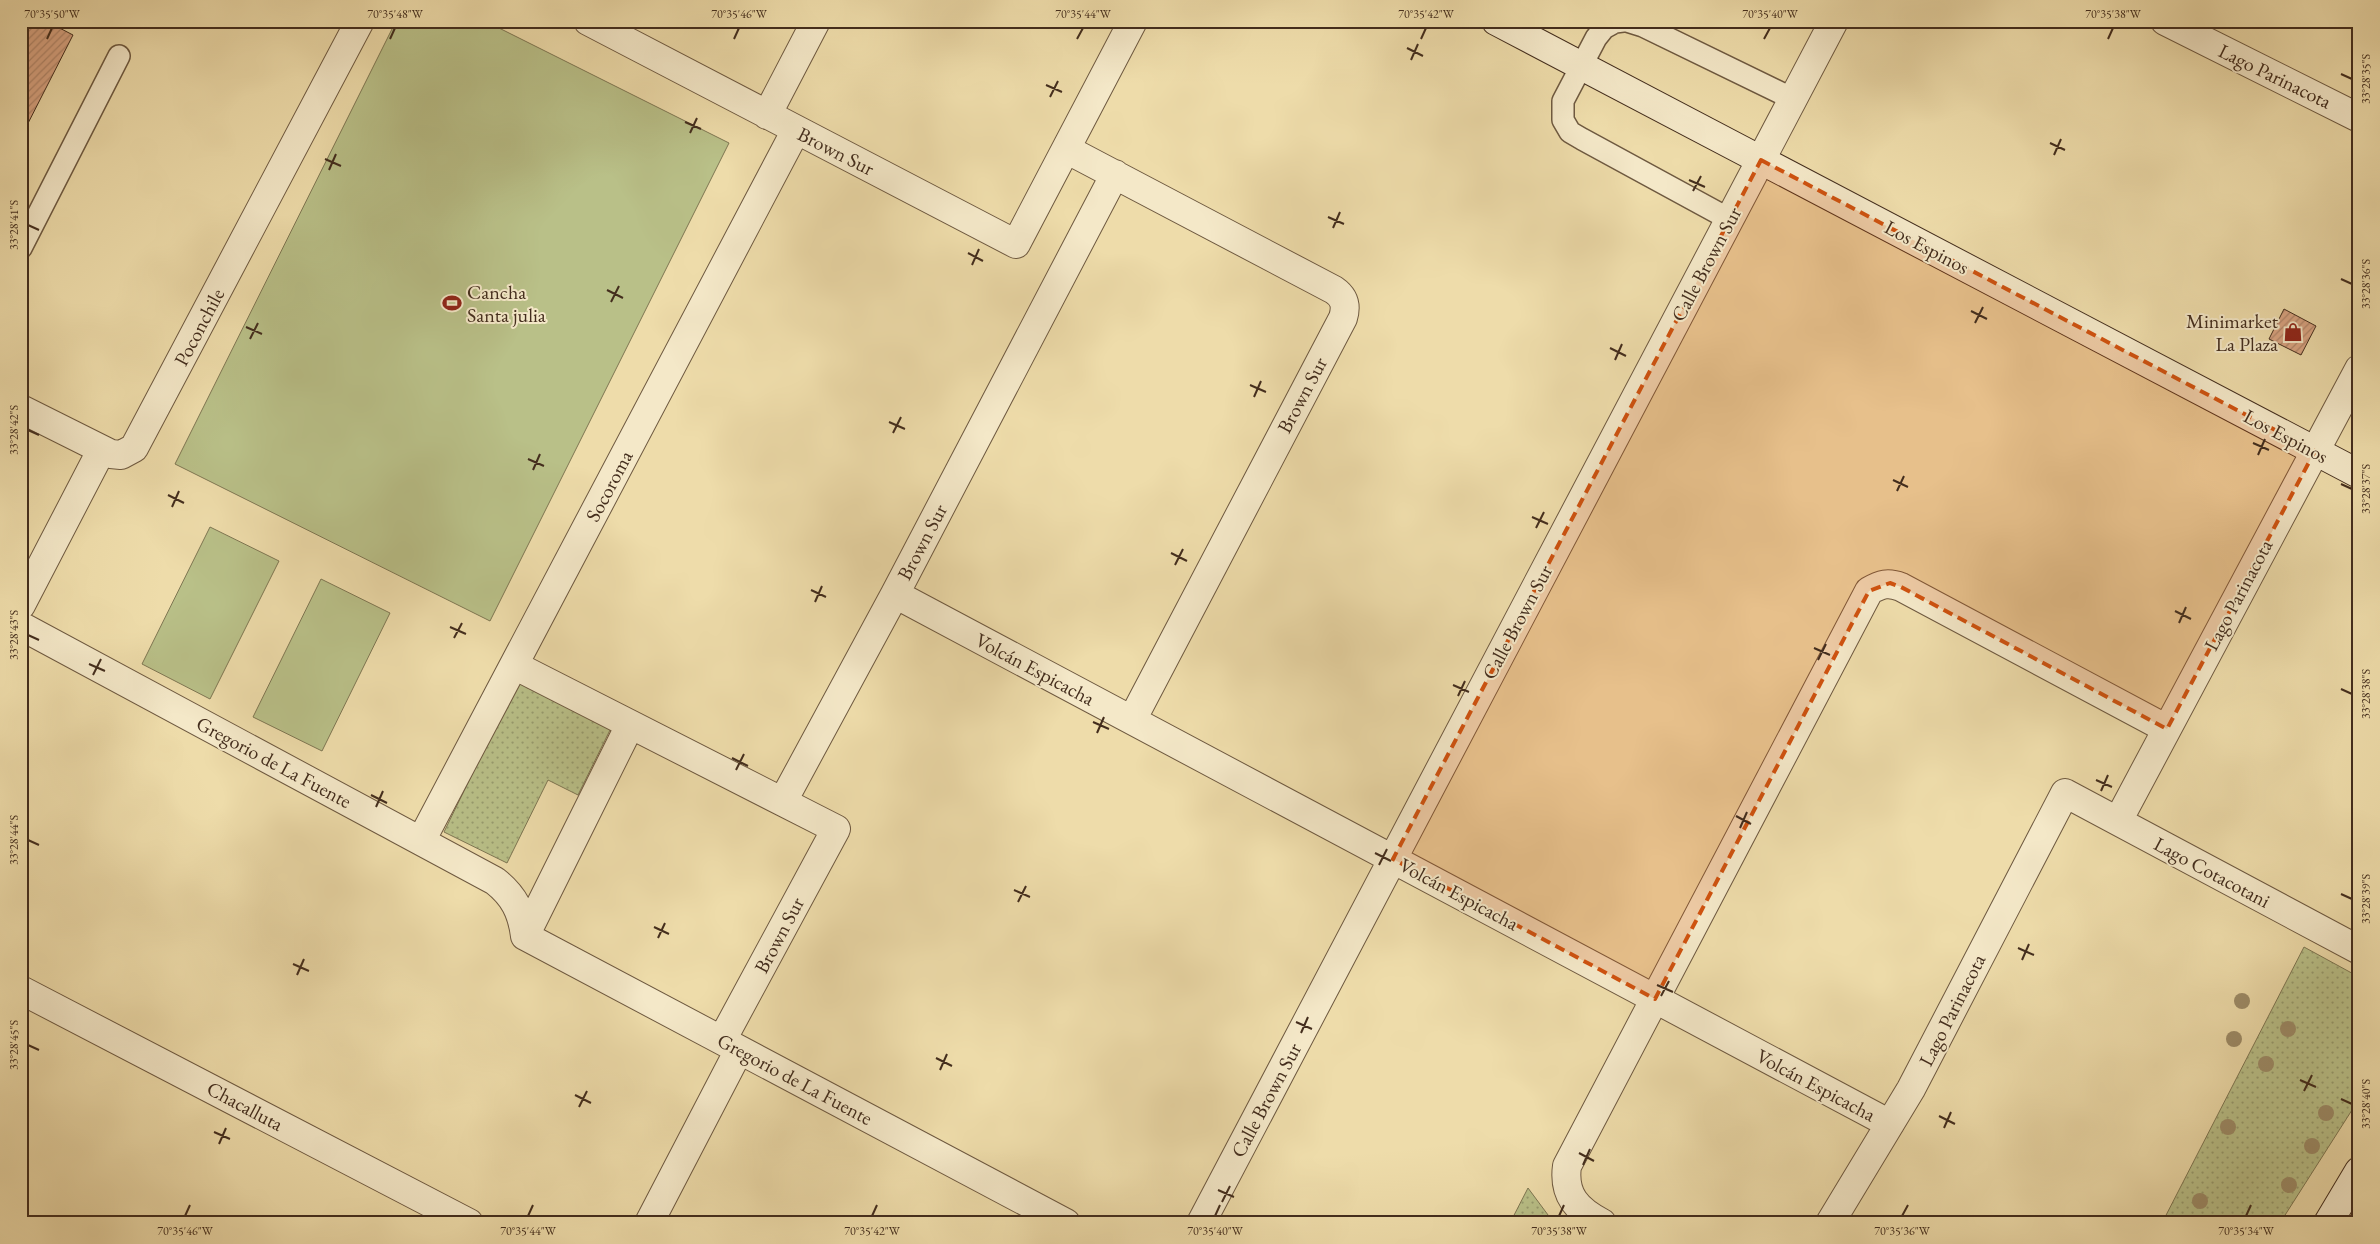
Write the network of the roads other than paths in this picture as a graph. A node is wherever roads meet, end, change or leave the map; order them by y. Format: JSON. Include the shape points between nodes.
{"nodes":[{"id":1,"x":360,"y":21,"type":"edge"},
{"id":2,"x":588,"y":21,"type":"edge"},
{"id":3,"x":816,"y":21,"type":"edge"},
{"id":4,"x":1133,"y":21,"type":"edge"},
{"id":5,"x":1496,"y":21,"type":"edge"},
{"id":6,"x":1623,"y":21,"type":"edge"},
{"id":7,"x":1627,"y":21,"type":"edge"},
{"id":8,"x":1834,"y":21,"type":"edge"},
{"id":9,"x":2164,"y":21,"type":"edge"},
{"id":10,"x":119,"y":56,"type":"dead end"},
{"id":11,"x":1581,"y":66,"type":"junction"},
{"id":12,"x":1793,"y":99,"type":"junction"},
{"id":13,"x":767,"y":115,"type":"junction"},
{"id":14,"x":2359,"y":118,"type":"edge"},
{"id":15,"x":796,"y":130,"type":"junction"},
{"id":16,"x":1066,"y":149,"type":"junction"},
{"id":17,"x":1761,"y":160,"type":"junction"},
{"id":18,"x":1115,"y":174,"type":"junction"},
{"id":19,"x":1730,"y":219,"type":"junction"},
{"id":20,"x":21,"y":248,"type":"edge"},
{"id":21,"x":2359,"y":369,"type":"edge"},
{"id":22,"x":21,"y":409,"type":"edge"},
{"id":23,"x":101,"y":451,"type":"junction"},
{"id":24,"x":2315,"y":451,"type":"junction"},
{"id":25,"x":2359,"y":474,"type":"edge"},
{"id":26,"x":895,"y":594,"type":"junction"},
{"id":27,"x":21,"y":605,"type":"edge"},
{"id":28,"x":21,"y":626,"type":"edge"},
{"id":29,"x":514,"y":665,"type":"junction"},
{"id":30,"x":1132,"y":720,"type":"junction"},
{"id":31,"x":630,"y":725,"type":"junction"},
{"id":32,"x":2167,"y":729,"type":"junction"},
{"id":33,"x":2065,"y":793,"type":"joint"},
{"id":34,"x":783,"y":801,"type":"junction"},
{"id":35,"x":2118,"y":821,"type":"junction"},
{"id":36,"x":421,"y":841,"type":"junction"},
{"id":37,"x":1393,"y":859,"type":"junction"},
{"id":38,"x":524,"y":936,"type":"junction"},
{"id":39,"x":2359,"y":950,"type":"edge"},
{"id":40,"x":21,"y":990,"type":"edge"},
{"id":41,"x":1655,"y":999,"type":"junction"},
{"id":42,"x":730,"y":1045,"type":"junction"},
{"id":43,"x":1890,"y":1124,"type":"junction"},
{"id":44,"x":2359,"y":1171,"type":"edge"},
{"id":45,"x":469,"y":1223,"type":"edge"},
{"id":46,"x":649,"y":1223,"type":"edge"},
{"id":47,"x":1066,"y":1223,"type":"edge"},
{"id":48,"x":1201,"y":1223,"type":"edge"},
{"id":49,"x":1602,"y":1223,"type":"edge"},
{"id":50,"x":1830,"y":1223,"type":"edge"},
{"id":51,"x":2328,"y":1223,"type":"edge"}],
"edges":[{"from":1,"to":23,"type":"street","name":"Poconchile","via":[[138,442],[121,455]]},
{"from":2,"to":13,"type":"street","name":"Brown Sur"},
{"from":3,"to":13,"type":"street"},
{"from":4,"to":16,"type":"street","name":"Brown Sur"},
{"from":5,"to":11,"type":"street","name":"Los Espinos"},
{"from":6,"to":11,"type":"lane","via":[[1604,28]]},
{"from":7,"to":12,"type":"lane"},
{"from":8,"to":12,"type":"street","name":"Calle Brown Sur"},
{"from":9,"to":14,"type":"street","name":"Lago Parinacota"},
{"from":10,"to":20,"type":"lane"},
{"from":11,"to":17,"type":"street","name":"Los Espinos"},
{"from":11,"to":19,"type":"lane","via":[[1563,102],[1563,120],[1570,132]]},
{"from":12,"to":17,"type":"street","name":"Calle Brown Sur"},
{"from":13,"to":15,"type":"street","name":"Brown Sur"},
{"from":15,"to":16,"type":"street","name":"Brown Sur","via":[[1016,244]]},
{"from":15,"to":29,"type":"street","name":"Socoroma"},
{"from":16,"to":18,"type":"street","name":"Brown Sur"},
{"from":17,"to":19,"type":"street","name":"Calle Brown Sur"},
{"from":17,"to":24,"type":"street","name":"Los Espinos"},
{"from":18,"to":26,"type":"street","name":"Brown Sur"},
{"from":18,"to":30,"type":"street","name":"Brown Sur","via":[[1334,290],[1345,304],[1345,311]]},
{"from":19,"to":37,"type":"street","name":"Calle Brown Sur"},
{"from":21,"to":24,"type":"street","name":"Lago Parinacota"},
{"from":22,"to":23,"type":"street"},
{"from":23,"to":27,"type":"street"},
{"from":24,"to":25,"type":"street","name":"Los Espinos"},
{"from":24,"to":32,"type":"street","name":"Lago Parinacota"},
{"from":26,"to":30,"type":"street","name":"Volcán Espicacha"},
{"from":26,"to":34,"type":"street","name":"Brown Sur"},
{"from":28,"to":36,"type":"street","name":"Gregorio de La Fuente"},
{"from":29,"to":31,"type":"street"},
{"from":29,"to":36,"type":"street","name":"Socoroma"},
{"from":30,"to":37,"type":"street","name":"Volcán Espicacha"},
{"from":31,"to":34,"type":"street"},
{"from":31,"to":38,"type":"street"},
{"from":32,"to":35,"type":"street","name":"Lago Parinacota"},
{"from":32,"to":41,"type":"street","via":[[1901,587],[1890,583],[1878,585],[1863,600]]},
{"from":33,"to":35,"type":"street","name":"Lago Cotacotani"},
{"from":33,"to":43,"type":"street","name":"Lago Parinacota"},
{"from":34,"to":42,"type":"street","name":"Brown Sur","via":[[836,829]]},
{"from":35,"to":39,"type":"street","name":"Lago Cotacotani"},
{"from":36,"to":38,"type":"street","name":"Gregorio de La Fuente","via":[[506,890],[522,918]]},
{"from":37,"to":41,"type":"street","name":"Volcán Espicacha"},
{"from":37,"to":48,"type":"street","name":"Calle Brown Sur"},
{"from":38,"to":42,"type":"street","name":"Gregorio de La Fuente"},
{"from":40,"to":45,"type":"street","name":"Chacalluta"},
{"from":41,"to":43,"type":"street","name":"Volcán Espicacha"},
{"from":41,"to":49,"type":"street","via":[[1567,1166],[1567,1189],[1579,1209]]},
{"from":42,"to":46,"type":"street","name":"Brown Sur"},
{"from":42,"to":47,"type":"street","name":"Gregorio de La Fuente"},
{"from":43,"to":50,"type":"street","name":"Lago Parinacota"},
{"from":44,"to":51,"type":"street"}]}
